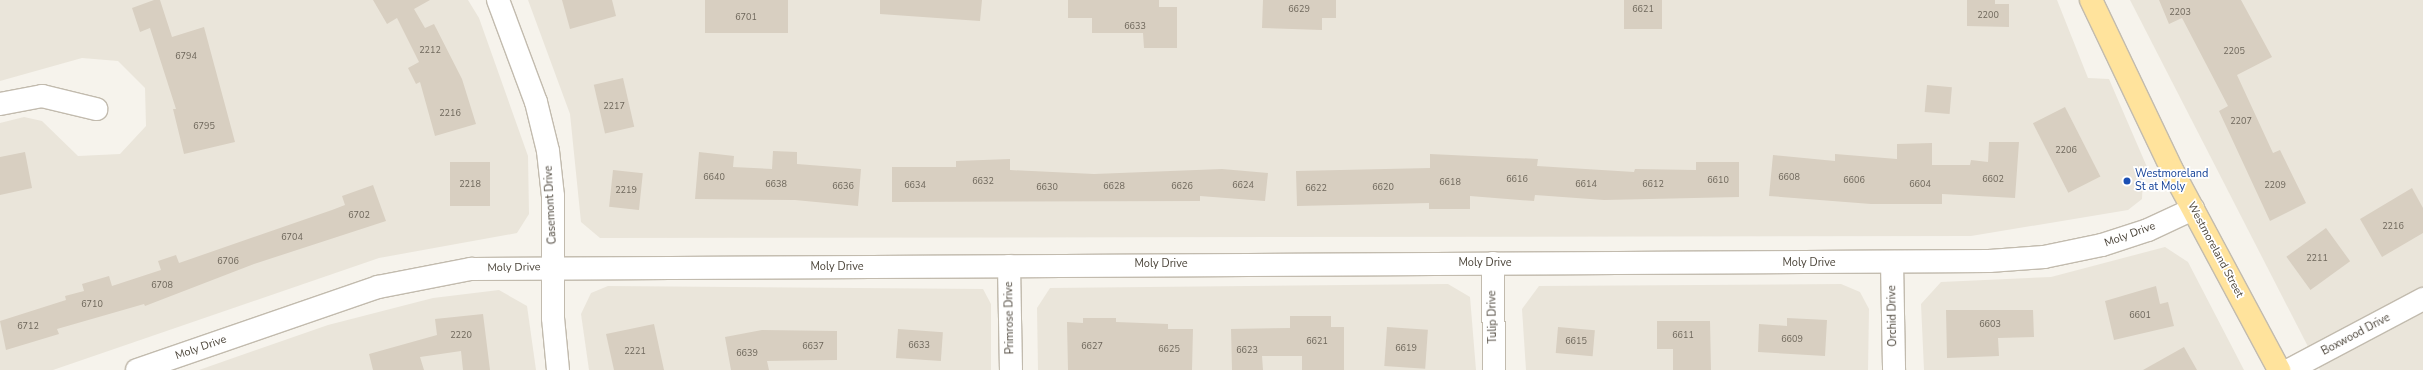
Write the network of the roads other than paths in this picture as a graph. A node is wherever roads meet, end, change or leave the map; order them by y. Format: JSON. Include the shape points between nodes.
{"nodes":[{"id":1,"x":498,"y":0,"type":"edge"},
{"id":2,"x":2091,"y":0,"type":"edge"},
{"id":3,"x":0,"y":104,"type":"edge"},
{"id":4,"x":96,"y":109,"type":"dead end"},
{"id":5,"x":2193,"y":209,"type":"junction"},
{"id":6,"x":1892,"y":262,"type":"junction"},
{"id":7,"x":1492,"y":263,"type":"junction"},
{"id":8,"x":1009,"y":266,"type":"junction"},
{"id":9,"x":554,"y":268,"type":"junction"},
{"id":10,"x":2423,"y":300,"type":"edge"},
{"id":11,"x":137,"y":370,"type":"edge"},
{"id":12,"x":558,"y":370,"type":"edge"},
{"id":13,"x":1011,"y":370,"type":"edge"},
{"id":14,"x":1494,"y":370,"type":"edge"},
{"id":15,"x":1894,"y":370,"type":"edge"},
{"id":16,"x":2279,"y":370,"type":"edge"},
{"id":17,"x":2288,"y":370,"type":"edge"}],
"edges":[{"from":1,"to":9,"type":"street","name":"Casemont Drive","via":[[536,102],[548,151],[553,196]]},
{"from":2,"to":5,"type":"main road","name":"Westmoreland Street","via":[[2114,53]]},
{"from":3,"to":4,"type":"street","via":[[42,96]]},
{"from":5,"to":6,"type":"street","name":"Moly Drive","via":[[2148,230],[2102,246],[2044,257]]},
{"from":5,"to":16,"type":"main road","name":"Westmoreland Street"},
{"from":6,"to":7,"type":"street","name":"Moly Drive"},
{"from":6,"to":15,"type":"street","name":"Orchid Drive"},
{"from":7,"to":8,"type":"street","name":"Moly Drive"},
{"from":7,"to":14,"type":"street","name":"Tulip Drive"},
{"from":8,"to":9,"type":"street","name":"Moly Drive"},
{"from":8,"to":13,"type":"street","name":"Primrose Drive"},
{"from":9,"to":11,"type":"street","name":"Moly Drive","via":[[471,269],[424,276],[378,288]]},
{"from":9,"to":12,"type":"street","name":"Casemont Drive","via":[[553,318]]},
{"from":10,"to":17,"type":"street","name":"Boxwood Drive"}]}
